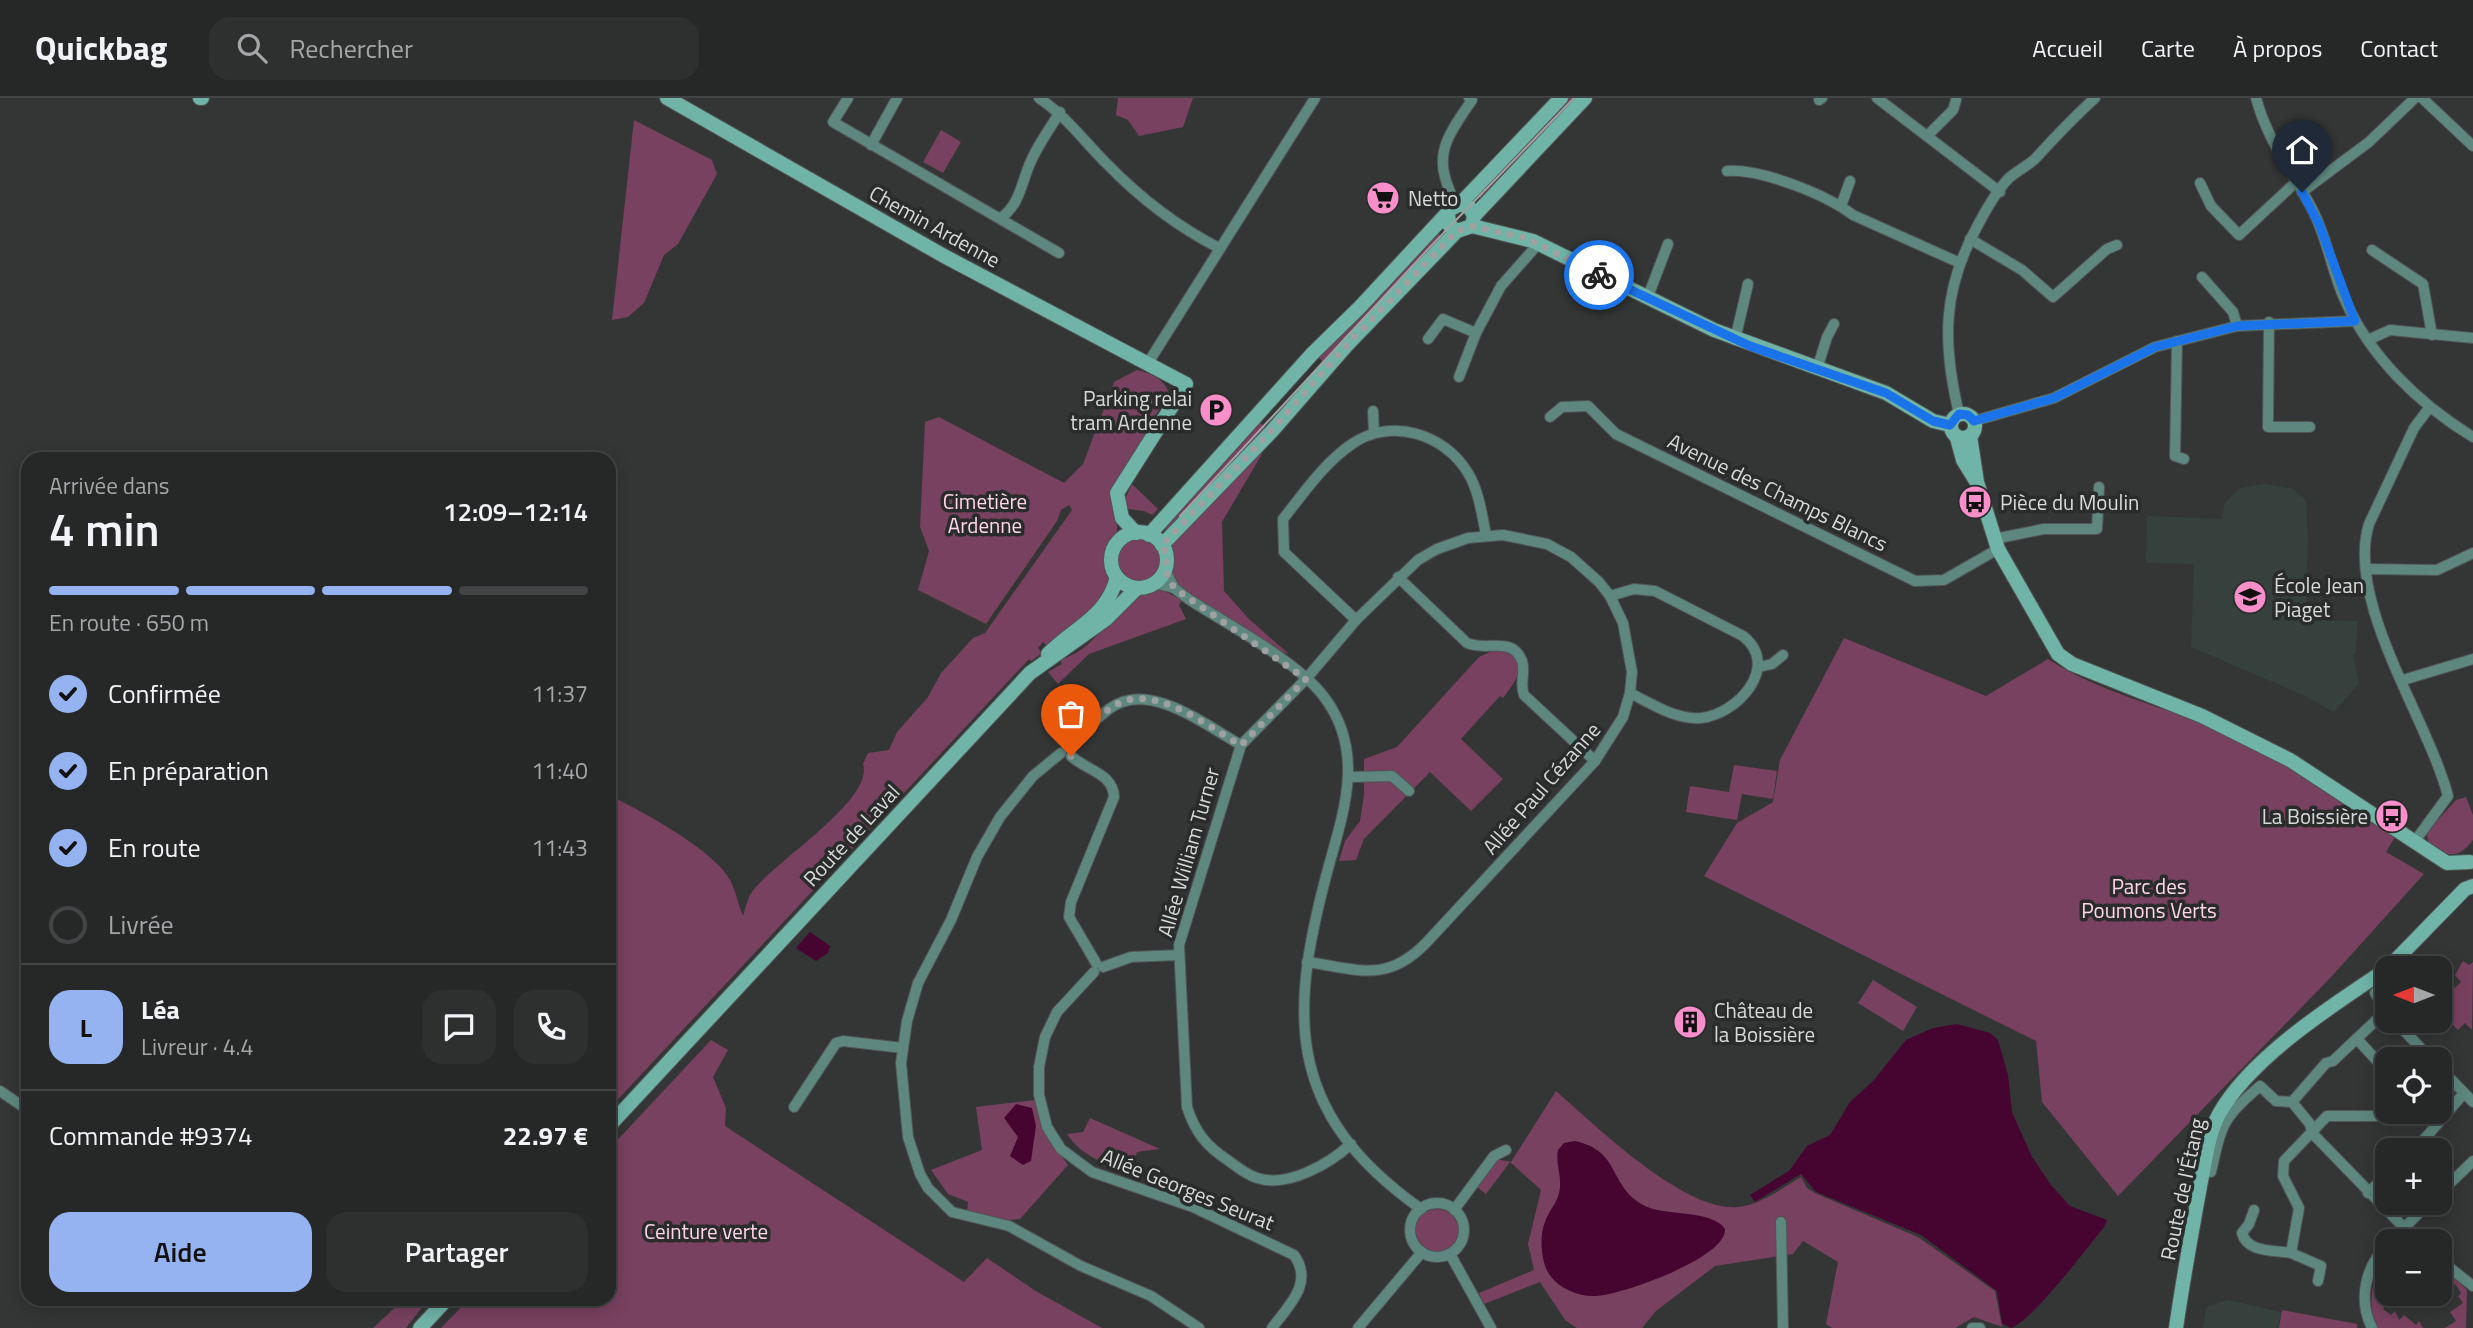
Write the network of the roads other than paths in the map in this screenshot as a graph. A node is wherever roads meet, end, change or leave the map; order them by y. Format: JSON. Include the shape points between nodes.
{"nodes":[{"id":1,"x":667,"y":98,"type":"edge"},
{"id":2,"x":848,"y":98,"type":"edge"},
{"id":3,"x":897,"y":98,"type":"edge"},
{"id":4,"x":1039,"y":98,"type":"edge"},
{"id":5,"x":1315,"y":98,"type":"edge"},
{"id":6,"x":1468,"y":98,"type":"edge"},
{"id":7,"x":1561,"y":98,"type":"edge"},
{"id":8,"x":1585,"y":98,"type":"edge"},
{"id":9,"x":1877,"y":98,"type":"edge"},
{"id":10,"x":2077,"y":98,"type":"edge"},
{"id":11,"x":2095,"y":98,"type":"edge"},
{"id":12,"x":2256,"y":98,"type":"edge"},
{"id":13,"x":2416,"y":98,"type":"edge"},
{"id":14,"x":2422,"y":98,"type":"edge"},
{"id":15,"x":1956,"y":100,"type":"dead end"},
{"id":16,"x":2085,"y":107,"type":"junction"},
{"id":17,"x":1060,"y":112,"type":"junction"},
{"id":18,"x":1927,"y":136,"type":"junction"},
{"id":19,"x":871,"y":145,"type":"junction"},
{"id":20,"x":2473,"y":146,"type":"edge"},
{"id":21,"x":1727,"y":171,"type":"dead end"},
{"id":22,"x":1850,"y":181,"type":"dead end"},
{"id":23,"x":2200,"y":183,"type":"dead end"},
{"id":24,"x":2299,"y":188,"type":"junction"},
{"id":25,"x":2000,"y":192,"type":"junction"},
{"id":26,"x":1841,"y":206,"type":"junction"},
{"id":27,"x":1453,"y":209,"type":"junction"},
{"id":28,"x":1001,"y":219,"type":"junction"},
{"id":29,"x":1473,"y":221,"type":"junction"},
{"id":30,"x":1457,"y":231,"type":"junction"},
{"id":31,"x":1970,"y":239,"type":"junction"},
{"id":32,"x":1539,"y":243,"type":"junction"},
{"id":33,"x":1668,"y":243,"type":"dead end"},
{"id":34,"x":2117,"y":245,"type":"dead end"},
{"id":35,"x":1219,"y":248,"type":"junction"},
{"id":36,"x":2372,"y":250,"type":"dead end"},
{"id":37,"x":1059,"y":253,"type":"dead end"},
{"id":38,"x":1960,"y":263,"type":"junction"},
{"id":39,"x":2202,"y":277,"type":"dead end"},
{"id":40,"x":1748,"y":284,"type":"dead end"},
{"id":41,"x":1647,"y":299,"type":"junction"},
{"id":42,"x":2355,"y":321,"type":"junction"},
{"id":43,"x":2269,"y":323,"type":"junction"},
{"id":44,"x":1834,"y":324,"type":"dead end"},
{"id":45,"x":2237,"y":326,"type":"junction"},
{"id":46,"x":1476,"y":333,"type":"junction"},
{"id":47,"x":2432,"y":335,"type":"junction"},
{"id":48,"x":2473,"y":338,"type":"edge"},
{"id":49,"x":1428,"y":339,"type":"dead end"},
{"id":50,"x":1735,"y":340,"type":"junction"},
{"id":51,"x":2177,"y":341,"type":"junction"},
{"id":52,"x":2368,"y":341,"type":"junction"},
{"id":53,"x":1148,"y":363,"type":"junction"},
{"id":54,"x":1817,"y":369,"type":"junction"},
{"id":55,"x":1459,"y":377,"type":"dead end"},
{"id":56,"x":2429,"y":408,"type":"junction"},
{"id":57,"x":1373,"y":411,"type":"dead end"},
{"id":58,"x":1550,"y":417,"type":"dead end"},
{"id":59,"x":1974,"y":421,"type":"joint"},
{"id":60,"x":2310,"y":427,"type":"dead end"},
{"id":61,"x":1959,"y":428,"type":"junction"},
{"id":62,"x":1374,"y":433,"type":"junction"},
{"id":63,"x":2473,"y":437,"type":"edge"},
{"id":64,"x":2184,"y":459,"type":"dead end"},
{"id":65,"x":2099,"y":487,"type":"dead end"},
{"id":66,"x":1122,"y":517,"type":"junction"},
{"id":67,"x":1142,"y":534,"type":"junction"},
{"id":68,"x":1486,"y":535,"type":"junction"},
{"id":69,"x":1120,"y":541,"type":"junction"},
{"id":70,"x":1996,"y":544,"type":"junction"},
{"id":71,"x":1162,"y":545,"type":"junction"},
{"id":72,"x":2473,"y":553,"type":"edge"},
{"id":73,"x":2366,"y":569,"type":"junction"},
{"id":74,"x":1165,"y":570,"type":"junction"},
{"id":75,"x":1117,"y":577,"type":"junction"},
{"id":76,"x":1398,"y":577,"type":"junction"},
{"id":77,"x":1154,"y":583,"type":"junction"},
{"id":78,"x":1137,"y":588,"type":"junction"},
{"id":79,"x":1174,"y":588,"type":"junction"},
{"id":80,"x":1610,"y":596,"type":"junction"},
{"id":81,"x":1356,"y":620,"type":"junction"},
{"id":82,"x":1783,"y":655,"type":"dead end"},
{"id":83,"x":2473,"y":660,"type":"edge"},
{"id":84,"x":1759,"y":667,"type":"junction"},
{"id":85,"x":1030,"y":673,"type":"junction"},
{"id":86,"x":1306,"y":679,"type":"junction"},
{"id":87,"x":2403,"y":680,"type":"junction"},
{"id":88,"x":1630,"y":693,"type":"junction"},
{"id":89,"x":1241,"y":745,"type":"junction"},
{"id":90,"x":1067,"y":752,"type":"junction"},
{"id":91,"x":1595,"y":761,"type":"junction"},
{"id":92,"x":1350,"y":777,"type":"junction"},
{"id":93,"x":1409,"y":791,"type":"dead end"},
{"id":94,"x":2415,"y":841,"type":"junction"},
{"id":95,"x":2472,"y":864,"type":"edge"},
{"id":96,"x":2469,"y":887,"type":"edge"},
{"id":97,"x":1180,"y":955,"type":"junction"},
{"id":98,"x":2400,"y":956,"type":"edge"},
{"id":99,"x":1307,"y":962,"type":"junction"},
{"id":100,"x":1098,"y":967,"type":"junction"},
{"id":101,"x":2375,"y":977,"type":"edge"},
{"id":102,"x":2375,"y":1023,"type":"edge"},
{"id":103,"x":2406,"y":1033,"type":"edge"},
{"id":104,"x":2357,"y":1039,"type":"junction"},
{"id":105,"x":2420,"y":1047,"type":"edge"},
{"id":106,"x":903,"y":1048,"type":"junction"},
{"id":107,"x":2375,"y":1059,"type":"edge"},
{"id":108,"x":2452,"y":1082,"type":"edge"},
{"id":109,"x":0,"y":1091,"type":"edge"},
{"id":110,"x":2464,"y":1093,"type":"junction"},
{"id":111,"x":2292,"y":1102,"type":"junction"},
{"id":112,"x":2473,"y":1102,"type":"edge"},
{"id":113,"x":21,"y":1105,"type":"edge"},
{"id":114,"x":794,"y":1107,"type":"dead end"},
{"id":115,"x":2375,"y":1116,"type":"edge"},
{"id":116,"x":616,"y":1118,"type":"edge"},
{"id":117,"x":2312,"y":1133,"type":"junction"},
{"id":118,"x":2425,"y":1138,"type":"edge"},
{"id":119,"x":1351,"y":1144,"type":"junction"},
{"id":120,"x":1506,"y":1150,"type":"dead end"},
{"id":121,"x":2473,"y":1161,"type":"edge"},
{"id":122,"x":2211,"y":1172,"type":"dead end"},
{"id":123,"x":2452,"y":1181,"type":"edge"},
{"id":124,"x":2375,"y":1186,"type":"edge"},
{"id":125,"x":2368,"y":1193,"type":"junction"},
{"id":126,"x":1456,"y":1207,"type":"junction"},
{"id":127,"x":1422,"y":1209,"type":"junction"},
{"id":128,"x":2253,"y":1210,"type":"dead end"},
{"id":129,"x":2416,"y":1215,"type":"edge"},
{"id":130,"x":1781,"y":1222,"type":"dead end"},
{"id":131,"x":2403,"y":1228,"type":"joint"},
{"id":132,"x":1422,"y":1252,"type":"junction"},
{"id":133,"x":2291,"y":1253,"type":"junction"},
{"id":134,"x":1450,"y":1254,"type":"junction"},
{"id":135,"x":2375,"y":1261,"type":"edge"},
{"id":136,"x":2452,"y":1270,"type":"edge"},
{"id":137,"x":2318,"y":1281,"type":"dead end"},
{"id":138,"x":2473,"y":1286,"type":"edge"},
{"id":139,"x":437,"y":1306,"type":"edge"},
{"id":140,"x":420,"y":1328,"type":"edge"},
{"id":141,"x":1199,"y":1328,"type":"edge"},
{"id":142,"x":1272,"y":1328,"type":"edge"},
{"id":143,"x":1358,"y":1328,"type":"edge"},
{"id":144,"x":1491,"y":1328,"type":"edge"},
{"id":145,"x":1783,"y":1328,"type":"edge"},
{"id":146,"x":1972,"y":1328,"type":"edge"},
{"id":147,"x":1980,"y":1328,"type":"edge"},
{"id":148,"x":2176,"y":1328,"type":"edge"},
{"id":149,"x":2372,"y":1328,"type":"edge"}],
"edges":[{"from":1,"to":53,"type":"street","name":"Chemin Ardenne","via":[[874,217]]},
{"from":2,"to":19,"type":"street","via":[[833,122]]},
{"from":3,"to":19,"type":"street"},
{"from":4,"to":17,"type":"street"},
{"from":5,"to":35,"type":"street"},
{"from":6,"to":27,"type":"street","via":[[1472,100],[1444,142],[1444,175],[1454,197]]},
{"from":7,"to":27,"type":"street"},
{"from":8,"to":29,"type":"street"},
{"from":9,"to":18,"type":"street"},
{"from":10,"to":16,"type":"street"},
{"from":11,"to":16,"type":"street"},
{"from":12,"to":24,"type":"street","via":[[2273,145]]},
{"from":13,"to":24,"type":"street","via":[[2370,142]]},
{"from":14,"to":20,"type":"street"},
{"from":15,"to":18,"type":"street","via":[[1953,110]]},
{"from":16,"to":25,"type":"street","via":[[2009,178]]},
{"from":17,"to":28,"type":"street","via":[[1027,171],[1023,189]]},
{"from":17,"to":35,"type":"street","via":[[1141,196]]},
{"from":18,"to":25,"type":"street"},
{"from":19,"to":28,"type":"street"},
{"from":21,"to":26,"type":"street","via":[[1761,174]]},
{"from":22,"to":26,"type":"street"},
{"from":23,"to":24,"type":"street","via":[[2211,206],[2239,235]]},
{"from":24,"to":42,"type":"street","via":[[2319,224]]},
{"from":25,"to":31,"type":"street"},
{"from":26,"to":38,"type":"street"},
{"from":27,"to":29,"type":"street","via":[[1470,208]]},
{"from":27,"to":30,"type":"street","via":[[1449,225]]},
{"from":27,"to":67,"type":"street","via":[[1258,411],[1247,430]]},
{"from":28,"to":37,"type":"street"},
{"from":29,"to":30,"type":"street"},
{"from":29,"to":32,"type":"street"},
{"from":30,"to":71,"type":"street"},
{"from":31,"to":34,"type":"street","via":[[2022,270],[2053,297]]},
{"from":31,"to":38,"type":"street"},
{"from":32,"to":41,"type":"street"},
{"from":32,"to":46,"type":"street","via":[[1501,286]]},
{"from":33,"to":41,"type":"street"},
{"from":35,"to":53,"type":"street"},
{"from":36,"to":47,"type":"street","via":[[2423,284]]},
{"from":38,"to":61,"type":"street","via":[[1950,301],[1947,344]]},
{"from":39,"to":45,"type":"street","via":[[2233,312]]},
{"from":40,"to":50,"type":"street"},
{"from":41,"to":50,"type":"street"},
{"from":42,"to":43,"type":"street"},
{"from":42,"to":52,"type":"street"},
{"from":43,"to":45,"type":"street"},
{"from":43,"to":60,"type":"street","via":[[2268,427]]},
{"from":44,"to":54,"type":"street"},
{"from":45,"to":51,"type":"street"},
{"from":46,"to":49,"type":"street","via":[[1443,319]]},
{"from":46,"to":55,"type":"street"},
{"from":47,"to":48,"type":"street"},
{"from":47,"to":52,"type":"street","via":[[2390,330]]},
{"from":50,"to":54,"type":"street"},
{"from":51,"to":59,"type":"street","via":[[2146,351],[2054,398]]},
{"from":51,"to":64,"type":"street","via":[[2175,456]]},
{"from":52,"to":56,"type":"street"},
{"from":53,"to":66,"type":"street","name":"Chemin Ardenne","via":[[1186,384],[1119,488],[1117,503]]},
{"from":54,"to":61,"type":"street","via":[[1886,393],[1933,421]]},
{"from":56,"to":63,"type":"street"},
{"from":56,"to":73,"type":"street","via":[[2414,428],[2369,524]]},
{"from":57,"to":62,"type":"street"},
{"from":58,"to":70,"type":"street","name":"Avenue des Champs Blancs","via":[[1562,407],[1588,405],[1616,434],[1915,581],[1944,580]]},
{"from":59,"to":61,"type":"street","via":[[1968,415]]},
{"from":61,"to":70,"type":"street","via":[[1963,460],[1977,482]]},
{"from":62,"to":68,"type":"street","via":[[1420,434],[1450,449],[1469,474]]},
{"from":62,"to":81,"type":"street","via":[[1351,444],[1283,519],[1284,552]]},
{"from":65,"to":70,"type":"street","via":[[2097,529],[2045,529]]},
{"from":66,"to":67,"type":"street"},
{"from":66,"to":69,"type":"street"},
{"from":67,"to":69,"type":"street"},
{"from":67,"to":71,"type":"street"},
{"from":68,"to":76,"type":"street","name":"Allée Paul Cézanne","via":[[1437,549]]},
{"from":68,"to":80,"type":"street","name":"Allée Paul Cézanne","via":[[1548,544],[1587,569]]},
{"from":69,"to":75,"type":"street","via":[[1112,558]]},
{"from":70,"to":94,"type":"street","via":[[2049,642],[2071,664],[2202,716],[2278,754]]},
{"from":71,"to":74,"type":"street","via":[[1167,556]]},
{"from":72,"to":73,"type":"street","via":[[2429,571]]},
{"from":73,"to":87,"type":"street","via":[[2369,602]]},
{"from":74,"to":77,"type":"street"},
{"from":74,"to":79,"type":"street"},
{"from":75,"to":78,"type":"street"},
{"from":75,"to":85,"type":"street","via":[[1104,608],[1064,638]]},
{"from":76,"to":81,"type":"street","name":"Allée Paul Cézanne"},
{"from":76,"to":91,"type":"street","via":[[1467,643],[1475,647],[1505,645],[1517,652],[1523,665],[1524,695]]},
{"from":77,"to":78,"type":"street"},
{"from":77,"to":79,"type":"street"},
{"from":78,"to":85,"type":"street","name":"Route de Laval","via":[[1106,619]]},
{"from":79,"to":86,"type":"street"},
{"from":80,"to":84,"type":"street","via":[[1634,589],[1655,591],[1743,636],[1755,650]]},
{"from":80,"to":88,"type":"street","name":"Allée Paul Cézanne","via":[[1628,640]]},
{"from":81,"to":86,"type":"street","name":"Allée Paul Cézanne"},
{"from":82,"to":84,"type":"street"},
{"from":83,"to":87,"type":"street"},
{"from":84,"to":88,"type":"street","via":[[1753,684],[1716,715],[1673,714]]},
{"from":85,"to":116,"type":"street","name":"Route de Laval"},
{"from":86,"to":89,"type":"street","name":"Allée William Turner"},
{"from":86,"to":92,"type":"street","via":[[1327,700],[1343,731]]},
{"from":87,"to":94,"type":"street","via":[[2448,796]]},
{"from":88,"to":91,"type":"street","name":"Allée Paul Cézanne","via":[[1615,733]]},
{"from":89,"to":90,"type":"street","via":[[1160,702],[1139,697],[1109,708]]},
{"from":89,"to":97,"type":"street","name":"Allée William Turner","via":[[1185,920]]},
{"from":90,"to":100,"type":"street","via":[[1111,781],[1114,788],[1069,917]]},
{"from":90,"to":106,"type":"street","via":[[1019,792],[976,857],[951,920],[918,983]]},
{"from":91,"to":99,"type":"street","name":"Allée Paul Cézanne","via":[[1401,965],[1378,971]]},
{"from":92,"to":93,"type":"street","via":[[1392,776]]},
{"from":92,"to":99,"type":"street"},
{"from":94,"to":95,"type":"street","via":[[2447,863]]},
{"from":95,"to":96,"type":"street","name":"Route de l'Étang"},
{"from":96,"to":98,"type":"street","name":"Route de l'Étang"},
{"from":97,"to":100,"type":"street","via":[[1130,957]]},
{"from":97,"to":119,"type":"street","name":"Allée William Turner","via":[[1186,1107],[1202,1139],[1255,1177],[1277,1180],[1312,1169]]},
{"from":99,"to":119,"type":"street","via":[[1304,1010],[1309,1062],[1316,1090]]},
{"from":100,"to":142,"type":"street","name":"Allée Georges Seurat","via":[[1057,1012],[1045,1037],[1039,1096],[1047,1127],[1061,1149],[1092,1172],[1193,1207],[1294,1255],[1301,1265],[1301,1289]]},
{"from":101,"to":148,"type":"street","name":"Route de l'Étang","via":[[2265,1062],[2220,1114],[2210,1136]]},
{"from":102,"to":104,"type":"street"},
{"from":103,"to":105,"type":"street"},
{"from":104,"to":107,"type":"street"},
{"from":104,"to":111,"type":"street","via":[[2326,1063]]},
{"from":106,"to":114,"type":"street","via":[[836,1043]]},
{"from":106,"to":141,"type":"street","via":[[901,1091],[908,1136],[920,1174],[942,1205],[968,1217],[1009,1226],[1080,1266],[1151,1296]]},
{"from":108,"to":110,"type":"street"},
{"from":109,"to":113,"type":"street"},
{"from":110,"to":112,"type":"street"},
{"from":110,"to":118,"type":"street"},
{"from":111,"to":117,"type":"street"},
{"from":111,"to":122,"type":"street","via":[[2276,1101],[2260,1086],[2229,1112]]},
{"from":115,"to":117,"type":"street","via":[[2327,1116]]},
{"from":117,"to":125,"type":"street"},
{"from":117,"to":133,"type":"street","via":[[2284,1161],[2283,1176],[2299,1208]]},
{"from":119,"to":127,"type":"street"},
{"from":120,"to":126,"type":"street","via":[[1494,1156]]},
{"from":121,"to":123,"type":"street"},
{"from":124,"to":125,"type":"street"},
{"from":125,"to":131,"type":"street"},
{"from":126,"to":127,"type":"street","via":[[1439,1204]]},
{"from":126,"to":134,"type":"street","via":[[1464,1233],[1459,1247]]},
{"from":127,"to":132,"type":"street","via":[[1414,1217],[1411,1231]]},
{"from":128,"to":133,"type":"street","via":[[2242,1233],[2244,1240],[2250,1246]]},
{"from":129,"to":131,"type":"street"},
{"from":130,"to":145,"type":"street"},
{"from":132,"to":134,"type":"street","via":[[1434,1257]]},
{"from":132,"to":143,"type":"street"},
{"from":133,"to":137,"type":"street","via":[[2321,1266]]},
{"from":134,"to":144,"type":"street"},
{"from":135,"to":149,"type":"street","via":[[2366,1281],[2365,1311]]},
{"from":136,"to":138,"type":"street"},
{"from":139,"to":140,"type":"street"},
{"from":146,"to":147,"type":"street"}]}
